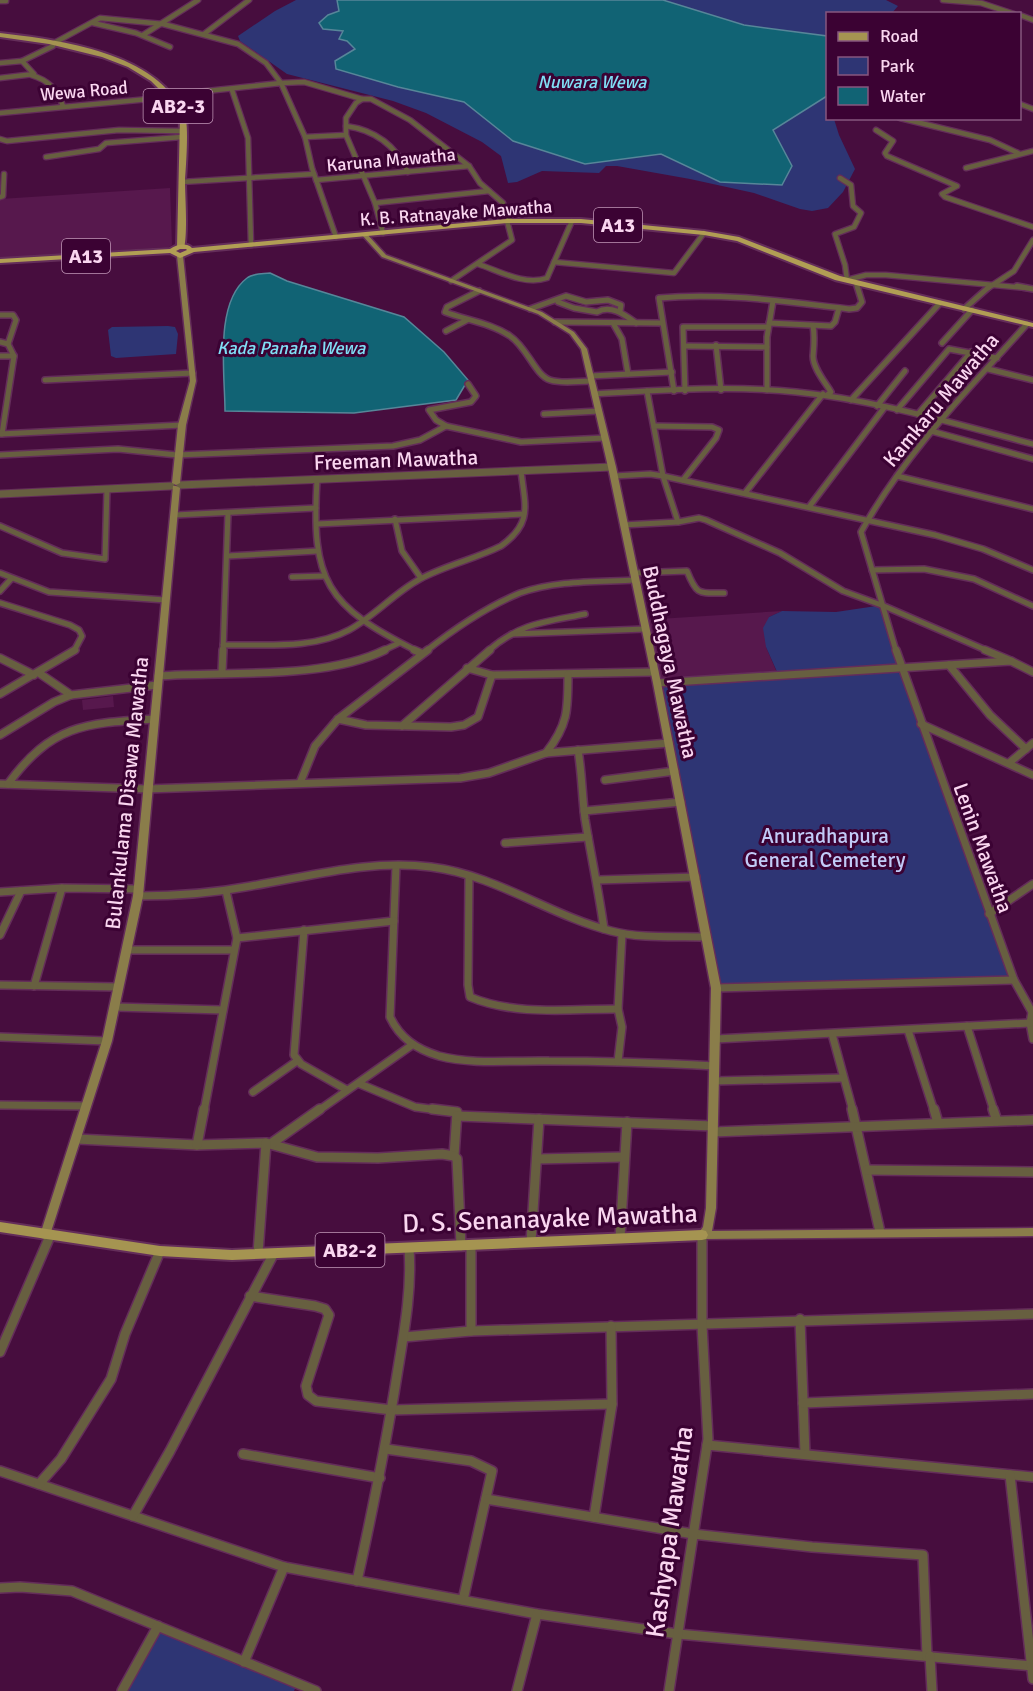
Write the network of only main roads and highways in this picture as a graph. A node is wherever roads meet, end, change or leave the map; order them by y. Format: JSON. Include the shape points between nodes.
{"nodes":[{"id":1,"x":0,"y":35,"type":"edge"},
{"id":2,"x":364,"y":234,"type":"junction"},
{"id":3,"x":181,"y":246,"type":"junction"},
{"id":4,"x":191,"y":250,"type":"junction"},
{"id":5,"x":171,"y":251,"type":"junction"},
{"id":6,"x":180,"y":256,"type":"junction"},
{"id":7,"x":0,"y":261,"type":"edge"},
{"id":8,"x":1030,"y":325,"type":"edge"},
{"id":9,"x":0,"y":1227,"type":"edge"},
{"id":10,"x":1033,"y":1232,"type":"edge"},
{"id":11,"x":48,"y":1235,"type":"junction"},
{"id":12,"x":702,"y":1235,"type":"junction"}],
"edges":[{"from":1,"to":3,"type":"main road","number":"AB2-3","via":[[55,44],[121,62],[170,96],[183,118]]},
{"from":2,"to":4,"type":"highway","name":"K. B. Ratnayake Mawatha","number":"A13"},
{"from":2,"to":8,"type":"highway","name":"K. B. Ratnayake Mawatha","number":"A13","via":[[509,221],[572,221],[704,233],[756,244],[856,283]]},
{"from":2,"to":12,"type":"main road","name":"Buddhagaya Mawatha","via":[[384,256],[530,309],[555,322],[572,333],[584,349],[655,672],[716,988],[710,1222]]},
{"from":3,"to":4,"type":"highway"},
{"from":3,"to":5,"type":"highway"},
{"from":4,"to":6,"type":"highway"},
{"from":5,"to":6,"type":"highway"},
{"from":5,"to":7,"type":"highway","number":"A13"},
{"from":6,"to":11,"type":"main road","name":"Bulankulama Disawa Mawatha","via":[[193,381],[177,454],[175,515],[137,893],[107,1041]]},
{"from":9,"to":11,"type":"main road","name":"D. S. Senanayake Mawatha","number":"AB2-2"},
{"from":10,"to":12,"type":"main road","name":"D. S. Senanayake Mawatha"},
{"from":11,"to":12,"type":"main road","name":"D. S. Senanayake Mawatha","number":"AB2-2","via":[[204,1254]]}]}
